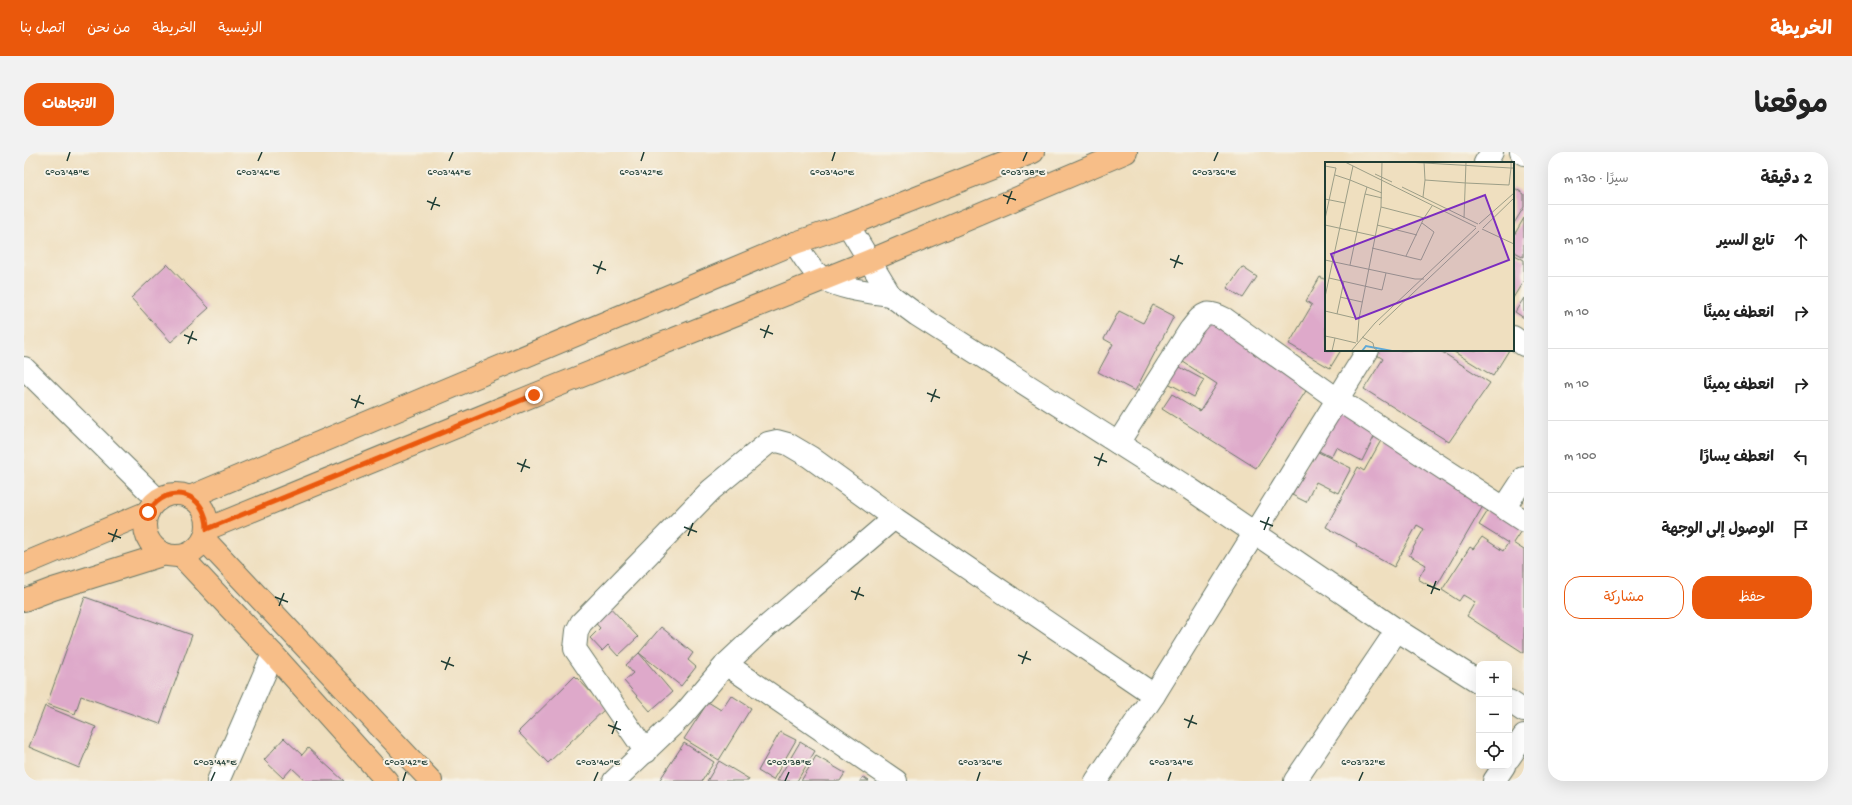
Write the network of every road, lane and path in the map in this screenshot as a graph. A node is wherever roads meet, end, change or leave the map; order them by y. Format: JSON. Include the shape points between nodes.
{"nodes":[{"id":1,"x":1033,"y":152,"type":"edge"},
{"id":2,"x":1126,"y":152,"type":"edge"},
{"id":3,"x":1492,"y":152,"type":"edge"},
{"id":4,"x":1521,"y":152,"type":"edge"},
{"id":5,"x":1524,"y":154,"type":"edge"},
{"id":6,"x":1486,"y":162,"type":"edge"},
{"id":7,"x":848,"y":225,"type":"junction"},
{"id":8,"x":794,"y":243,"type":"junction"},
{"id":9,"x":869,"y":261,"type":"junction"},
{"id":10,"x":823,"y":279,"type":"junction"},
{"id":11,"x":890,"y":295,"type":"junction"},
{"id":12,"x":1514,"y":338,"type":"edge"},
{"id":13,"x":1524,"y":345,"type":"edge"},
{"id":14,"x":1367,"y":351,"type":"edge"},
{"id":15,"x":24,"y":368,"type":"edge"},
{"id":16,"x":1337,"y":399,"type":"junction"},
{"id":17,"x":1118,"y":442,"type":"junction"},
{"id":18,"x":1524,"y":478,"type":"edge"},
{"id":19,"x":190,"y":497,"type":"junction"},
{"id":20,"x":153,"y":506,"type":"junction"},
{"id":21,"x":1505,"y":507,"type":"junction"},
{"id":22,"x":894,"y":518,"type":"junction"},
{"id":23,"x":1524,"y":520,"type":"edge"},
{"id":24,"x":1254,"y":533,"type":"junction"},
{"id":25,"x":206,"y":534,"type":"junction"},
{"id":26,"x":173,"y":555,"type":"junction"},
{"id":27,"x":24,"y":564,"type":"edge"},
{"id":28,"x":24,"y":600,"type":"edge"},
{"id":29,"x":1397,"y":630,"type":"junction"},
{"id":30,"x":273,"y":654,"type":"junction"},
{"id":31,"x":726,"y":664,"type":"junction"},
{"id":32,"x":1476,"y":680,"type":"edge"},
{"id":33,"x":1154,"y":695,"type":"junction"},
{"id":34,"x":1512,"y":703,"type":"edge"},
{"id":35,"x":1524,"y":711,"type":"edge"},
{"id":36,"x":1524,"y":736,"type":"edge"},
{"id":37,"x":646,"y":752,"type":"junction"},
{"id":38,"x":1512,"y":754,"type":"edge"},
{"id":39,"x":1502,"y":769,"type":"edge"},
{"id":40,"x":218,"y":781,"type":"edge"},
{"id":41,"x":387,"y":781,"type":"edge"},
{"id":42,"x":431,"y":781,"type":"edge"},
{"id":43,"x":614,"y":781,"type":"edge"},
{"id":44,"x":896,"y":781,"type":"edge"},
{"id":45,"x":1096,"y":781,"type":"edge"},
{"id":46,"x":1295,"y":781,"type":"edge"},
{"id":47,"x":1494,"y":781,"type":"edge"}],
"edges":[{"from":1,"to":7,"type":"main road"},
{"from":2,"to":9,"type":"main road"},
{"from":3,"to":6,"type":"street"},
{"from":4,"to":5,"type":"street"},
{"from":7,"to":8,"type":"main road"},
{"from":7,"to":9,"type":"street"},
{"from":8,"to":10,"type":"street"},
{"from":8,"to":19,"type":"main road"},
{"from":9,"to":10,"type":"main road"},
{"from":9,"to":11,"type":"street"},
{"from":10,"to":11,"type":"street","via":[[847,287]]},
{"from":10,"to":25,"type":"main road","via":[[534,395]]},
{"from":11,"to":17,"type":"street","via":[[917,315]]},
{"from":12,"to":13,"type":"street"},
{"from":14,"to":16,"type":"street"},
{"from":15,"to":20,"type":"street"},
{"from":16,"to":17,"type":"street","via":[[1225,320],[1210,312],[1204,313],[1190,330]]},
{"from":16,"to":21,"type":"street"},
{"from":16,"to":24,"type":"street"},
{"from":17,"to":24,"type":"street"},
{"from":18,"to":21,"type":"street"},
{"from":19,"to":20,"type":"main road","via":[[179,493],[168,494]]},
{"from":19,"to":25,"type":"main road","via":[[204,510],[207,519]]},
{"from":20,"to":26,"type":"main road","via":[[145,522],[146,532],[156,549]]},
{"from":20,"to":27,"type":"main road"},
{"from":21,"to":23,"type":"street"},
{"from":22,"to":31,"type":"street"},
{"from":22,"to":33,"type":"street"},
{"from":22,"to":37,"type":"street","via":[[810,458],[788,444],[777,441],[768,443],[711,490],[581,623],[577,631],[575,649]]},
{"from":24,"to":29,"type":"street"},
{"from":24,"to":33,"type":"street"},
{"from":25,"to":26,"type":"main road","via":[[198,547],[190,553]]},
{"from":25,"to":42,"type":"main road"},
{"from":26,"to":28,"type":"main road","via":[[53,589]]},
{"from":26,"to":30,"type":"main road"},
{"from":29,"to":32,"type":"street"},
{"from":29,"to":46,"type":"street"},
{"from":30,"to":40,"type":"street"},
{"from":30,"to":41,"type":"main road"},
{"from":31,"to":37,"type":"street","via":[[683,715]]},
{"from":31,"to":44,"type":"street"},
{"from":33,"to":45,"type":"street"},
{"from":34,"to":35,"type":"street"},
{"from":36,"to":38,"type":"street"},
{"from":37,"to":43,"type":"street"},
{"from":39,"to":47,"type":"street"}]}
